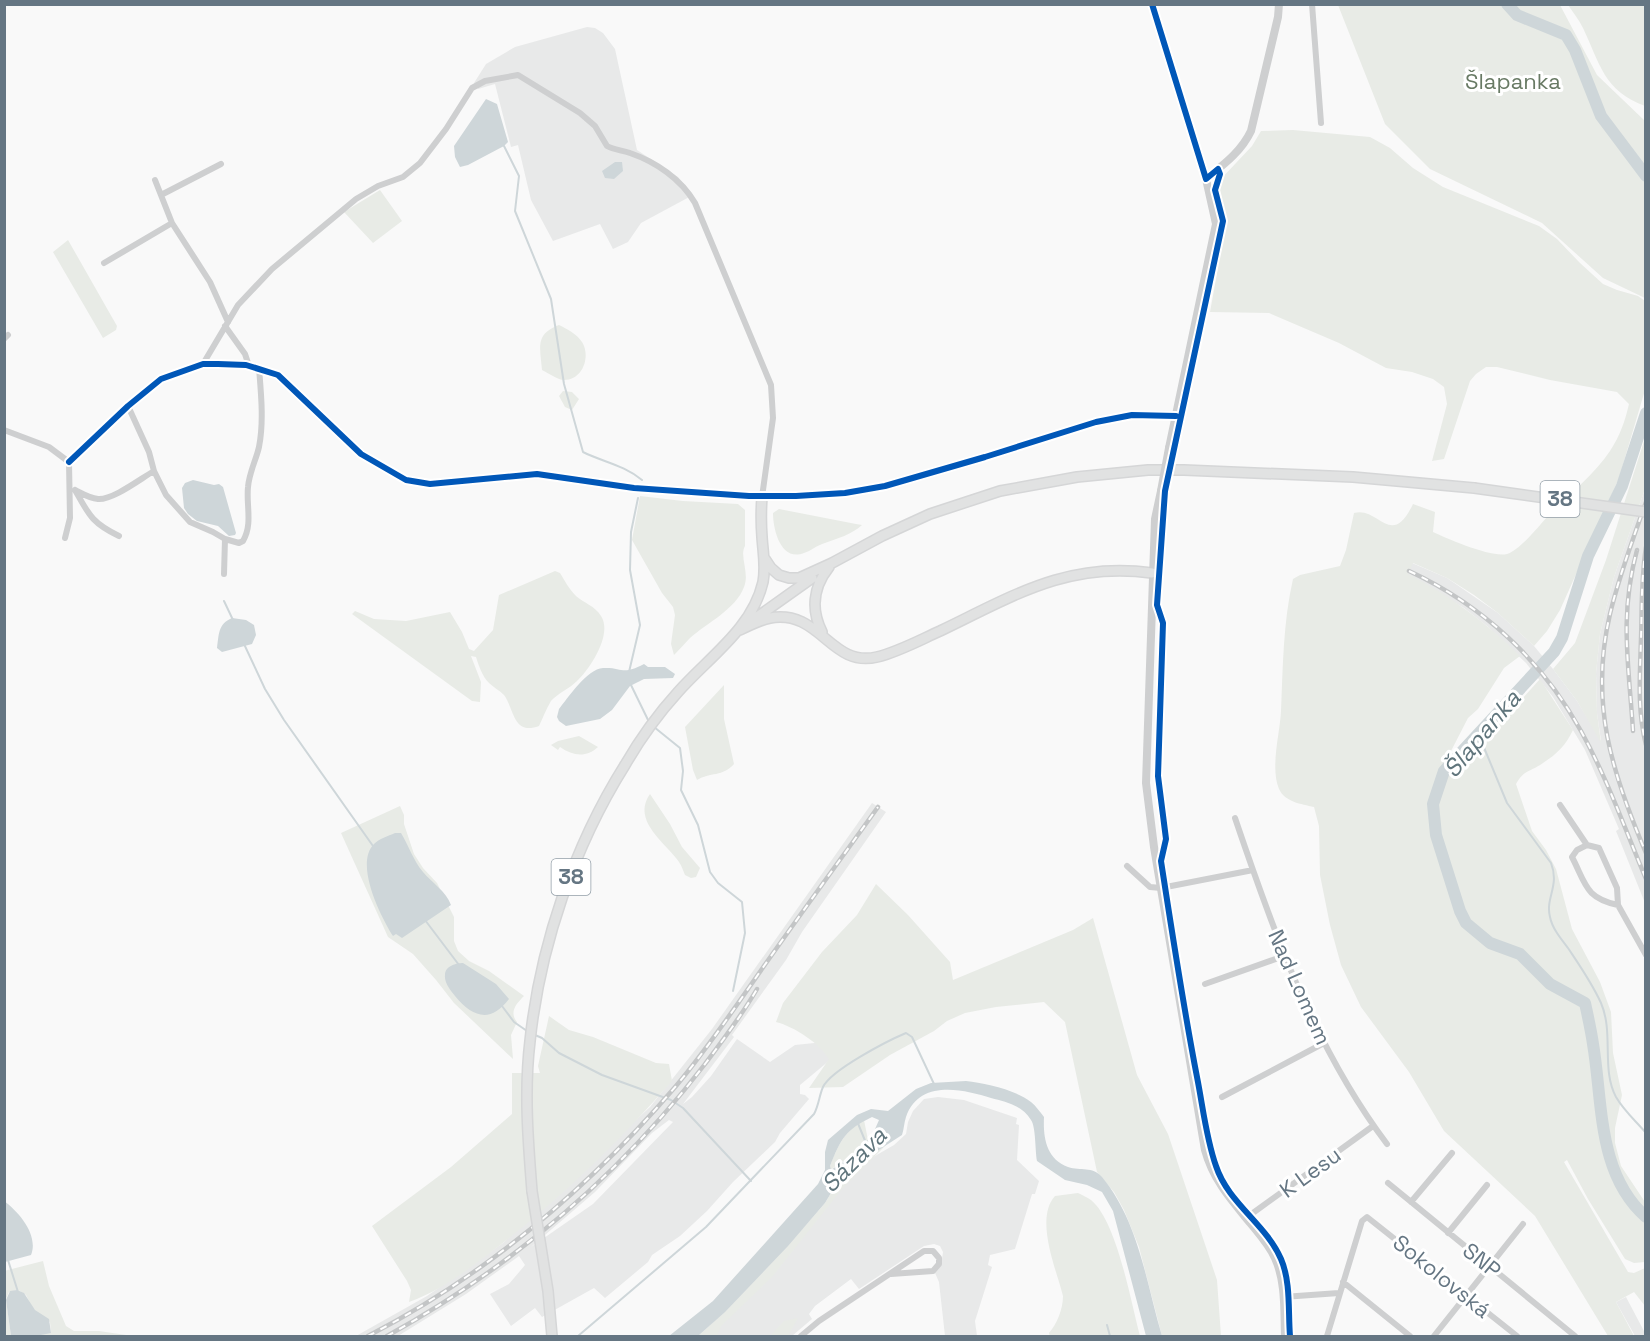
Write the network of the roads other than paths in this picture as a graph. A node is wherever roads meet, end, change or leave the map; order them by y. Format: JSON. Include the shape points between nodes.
{"nodes":[{"id":1,"x":1152,"y":4,"type":"edge"},
{"id":2,"x":1279,"y":4,"type":"edge"},
{"id":3,"x":1312,"y":4,"type":"edge"},
{"id":4,"x":1321,"y":123,"type":"dead end"},
{"id":5,"x":221,"y":164,"type":"dead end"},
{"id":6,"x":1206,"y":179,"type":"junction"},
{"id":7,"x":155,"y":180,"type":"dead end"},
{"id":8,"x":161,"y":195,"type":"junction"},
{"id":9,"x":172,"y":223,"type":"junction"},
{"id":10,"x":104,"y":263,"type":"dead end"},
{"id":11,"x":226,"y":324,"type":"junction"},
{"id":12,"x":203,"y":364,"type":"junction"},
{"id":13,"x":249,"y":366,"type":"junction"},
{"id":14,"x":260,"y":368,"type":"junction"},
{"id":15,"x":128,"y":406,"type":"junction"},
{"id":16,"x":1176,"y":416,"type":"junction"},
{"id":17,"x":4,"y":430,"type":"edge"},
{"id":18,"x":69,"y":462,"type":"junction"},
{"id":19,"x":154,"y":471,"type":"junction"},
{"id":20,"x":70,"y":482,"type":"junction"},
{"id":21,"x":75,"y":490,"type":"junction"},
{"id":22,"x":762,"y":496,"type":"junction"},
{"id":23,"x":1646,"y":512,"type":"edge"},
{"id":24,"x":119,"y":536,"type":"dead end"},
{"id":25,"x":65,"y":538,"type":"dead end"},
{"id":26,"x":225,"y":539,"type":"junction"},
{"id":27,"x":765,"y":559,"type":"junction"},
{"id":28,"x":832,"y":563,"type":"junction"},
{"id":29,"x":1152,"y":573,"type":"junction"},
{"id":30,"x":224,"y":574,"type":"dead end"},
{"id":31,"x":738,"y":631,"type":"junction"},
{"id":32,"x":825,"y":637,"type":"junction"},
{"id":33,"x":1560,"y":805,"type":"dead end"},
{"id":34,"x":1235,"y":818,"type":"dead end"},
{"id":35,"x":1587,"y":845,"type":"junction"},
{"id":36,"x":1127,"y":866,"type":"dead end"},
{"id":37,"x":1253,"y":870,"type":"junction"},
{"id":38,"x":1161,"y":888,"type":"junction"},
{"id":39,"x":1618,"y":905,"type":"junction"},
{"id":40,"x":1646,"y":955,"type":"edge"},
{"id":41,"x":1284,"y":956,"type":"junction"},
{"id":42,"x":1205,"y":984,"type":"dead end"},
{"id":43,"x":1324,"y":1043,"type":"junction"},
{"id":44,"x":1222,"y":1097,"type":"dead end"},
{"id":45,"x":1373,"y":1126,"type":"junction"},
{"id":46,"x":1387,"y":1144,"type":"dead end"},
{"id":47,"x":1452,"y":1153,"type":"dead end"},
{"id":48,"x":1388,"y":1183,"type":"dead end"},
{"id":49,"x":1487,"y":1185,"type":"dead end"},
{"id":50,"x":1411,"y":1202,"type":"junction"},
{"id":51,"x":1246,"y":1218,"type":"junction"},
{"id":52,"x":1523,"y":1224,"type":"dead end"},
{"id":53,"x":1449,"y":1233,"type":"junction"},
{"id":54,"x":1490,"y":1266,"type":"junction"},
{"id":55,"x":891,"y":1274,"type":"junction"},
{"id":56,"x":1343,"y":1282,"type":"junction"},
{"id":57,"x":1339,"y":1293,"type":"junction"},
{"id":58,"x":1467,"y":1296,"type":"junction"},
{"id":59,"x":1283,"y":1297,"type":"junction"},
{"id":60,"x":552,"y":1336,"type":"edge"},
{"id":61,"x":801,"y":1336,"type":"edge"},
{"id":62,"x":1285,"y":1336,"type":"edge"},
{"id":63,"x":1327,"y":1336,"type":"edge"},
{"id":64,"x":1410,"y":1336,"type":"edge"},
{"id":65,"x":1434,"y":1336,"type":"edge"},
{"id":66,"x":1517,"y":1336,"type":"edge"},
{"id":67,"x":1575,"y":1336,"type":"edge"}],
"edges":[{"from":1,"to":6,"type":"street"},
{"from":2,"to":6,"type":"street","via":[[1251,131],[1235,154]]},
{"from":3,"to":4,"type":"street"},
{"from":5,"to":8,"type":"street"},
{"from":6,"to":16,"type":"street","via":[[1216,224]]},
{"from":7,"to":8,"type":"street"},
{"from":8,"to":9,"type":"street"},
{"from":9,"to":10,"type":"street"},
{"from":9,"to":11,"type":"street","via":[[210,282]]},
{"from":11,"to":12,"type":"street"},
{"from":11,"to":13,"type":"street"},
{"from":11,"to":22,"type":"street","via":[[272,269],[331,218],[356,199],[403,177],[420,163],[472,88],[485,81],[518,75],[580,113],[595,126],[607,146],[666,171],[695,203],[771,385],[773,418]]},
{"from":12,"to":13,"type":"street"},
{"from":12,"to":15,"type":"street","via":[[161,379]]},
{"from":13,"to":14,"type":"street"},
{"from":14,"to":22,"type":"street","via":[[278,375],[361,454],[406,480],[430,483],[537,474],[634,488]]},
{"from":14,"to":26,"type":"street","via":[[259,446],[248,480],[246,502],[250,521],[243,541]]},
{"from":15,"to":18,"type":"street"},
{"from":15,"to":19,"type":"street"},
{"from":16,"to":22,"type":"street","via":[[1132,416],[1096,422],[885,486],[836,493]]},
{"from":16,"to":29,"type":"street","bridge":true,"via":[[1155,519]]},
{"from":17,"to":18,"type":"street","via":[[49,447]]},
{"from":18,"to":20,"type":"street"},
{"from":19,"to":21,"type":"street","via":[[101,499]]},
{"from":19,"to":26,"type":"street","via":[[166,495],[190,522]]},
{"from":20,"to":21,"type":"street"},
{"from":20,"to":25,"type":"street","via":[[70,518]]},
{"from":21,"to":24,"type":"street","via":[[93,521]]},
{"from":22,"to":27,"type":"main road","via":[[760,521]]},
{"from":23,"to":28,"type":"main road","number":"38","bridge":true,"via":[[1474,488],[1353,477],[1148,470],[1077,477],[1000,491],[930,514]]},
{"from":26,"to":30,"type":"street"},
{"from":27,"to":28,"type":"main road","via":[[779,575],[794,579]]},
{"from":27,"to":31,"type":"main road","via":[[760,593]]},
{"from":28,"to":31,"type":"main road","number":"38"},
{"from":28,"to":32,"type":"main road","via":[[820,579],[815,598],[816,618]]},
{"from":29,"to":32,"type":"main road","via":[[1105,570],[1049,581],[876,658],[846,654]]},
{"from":29,"to":38,"type":"street","via":[[1145,758]]},
{"from":31,"to":32,"type":"main road","via":[[762,620],[785,617],[807,623]]},
{"from":31,"to":60,"type":"main road","number":"38","bridge":true,"via":[[657,718],[616,780],[586,838],[550,939],[532,1023],[527,1131]]},
{"from":33,"to":35,"type":"street"},
{"from":34,"to":37,"type":"street","name":"Nad Lomem"},
{"from":35,"to":39,"type":"street","via":[[1599,848],[1617,888]]},
{"from":35,"to":39,"type":"street","via":[[1572,856],[1591,895]]},
{"from":36,"to":38,"type":"street","via":[[1150,887]]},
{"from":37,"to":38,"type":"street"},
{"from":37,"to":41,"type":"street","name":"Nad Lomem"},
{"from":38,"to":51,"type":"street","via":[[1206,1154],[1219,1184]]},
{"from":39,"to":40,"type":"street"},
{"from":41,"to":42,"type":"street"},
{"from":41,"to":43,"type":"street","name":"Nad Lomem"},
{"from":43,"to":44,"type":"street"},
{"from":43,"to":45,"type":"street","name":"Nad Lomem"},
{"from":45,"to":46,"type":"street","name":"Nad Lomem"},
{"from":45,"to":51,"type":"street","name":"K Lesu"},
{"from":47,"to":50,"type":"street"},
{"from":48,"to":50,"type":"street","name":"SNP"},
{"from":49,"to":53,"type":"street"},
{"from":50,"to":53,"type":"street","name":"SNP"},
{"from":51,"to":59,"type":"street","via":[[1275,1257]]},
{"from":52,"to":54,"type":"street"},
{"from":53,"to":54,"type":"street","name":"SNP"},
{"from":54,"to":58,"type":"street"},
{"from":54,"to":67,"type":"street","name":"SNP"},
{"from":55,"to":55,"type":"street","via":[[924,1251],[933,1251],[938,1257],[939,1264],[933,1271]]},
{"from":55,"to":61,"type":"street"},
{"from":56,"to":57,"type":"street"},
{"from":56,"to":58,"type":"street","name":"Sokolovská","via":[[1366,1217]]},
{"from":56,"to":64,"type":"street"},
{"from":57,"to":59,"type":"street"},
{"from":57,"to":63,"type":"street"},
{"from":58,"to":65,"type":"street"},
{"from":58,"to":66,"type":"street","name":"Sokolovská"},
{"from":59,"to":62,"type":"street"}]}
